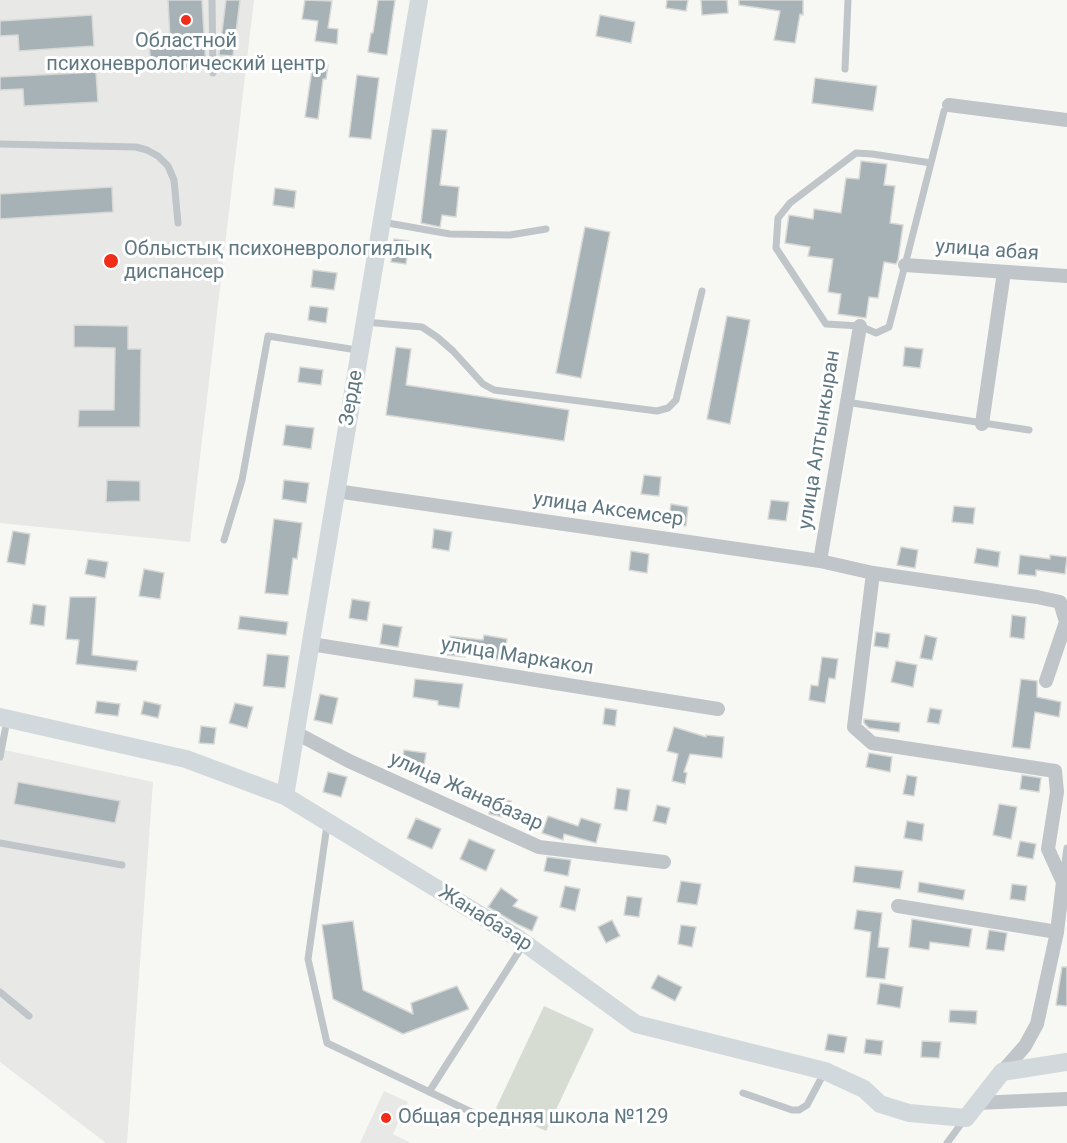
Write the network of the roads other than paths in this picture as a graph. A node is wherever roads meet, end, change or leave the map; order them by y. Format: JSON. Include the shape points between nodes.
{"nodes":[{"id":1,"x":212,"y":0,"type":"edge"},
{"id":2,"x":419,"y":0,"type":"edge"},
{"id":3,"x":848,"y":0,"type":"edge"},
{"id":4,"x":845,"y":69,"type":"dead end"},
{"id":5,"x":213,"y":73,"type":"dead end"},
{"id":6,"x":947,"y":108,"type":"joint"},
{"id":7,"x":1067,"y":120,"type":"edge"},
{"id":8,"x":0,"y":144,"type":"edge"},
{"id":9,"x":931,"y":163,"type":"junction"},
{"id":10,"x":382,"y":222,"type":"junction"},
{"id":11,"x":178,"y":223,"type":"dead end"},
{"id":12,"x":546,"y":229,"type":"dead end"},
{"id":13,"x":905,"y":265,"type":"junction"},
{"id":14,"x":1004,"y":272,"type":"junction"},
{"id":15,"x":1067,"y":276,"type":"edge"},
{"id":16,"x":702,"y":291,"type":"dead end"},
{"id":17,"x":365,"y":322,"type":"junction"},
{"id":18,"x":860,"y":326,"type":"junction"},
{"id":19,"x":360,"y":351,"type":"junction"},
{"id":20,"x":846,"y":402,"type":"junction"},
{"id":21,"x":982,"y":424,"type":"junction"},
{"id":22,"x":1029,"y":430,"type":"dead end"},
{"id":23,"x":336,"y":491,"type":"junction"},
{"id":24,"x":224,"y":540,"type":"dead end"},
{"id":25,"x":820,"y":561,"type":"junction"},
{"id":26,"x":873,"y":573,"type":"junction"},
{"id":27,"x":311,"y":644,"type":"junction"},
{"id":28,"x":1046,"y":681,"type":"dead end"},
{"id":29,"x":718,"y":709,"type":"dead end"},
{"id":30,"x":4,"y":717,"type":"edge"},
{"id":31,"x":296,"y":733,"type":"junction"},
{"id":32,"x":0,"y":757,"type":"edge"},
{"id":33,"x":285,"y":796,"type":"junction"},
{"id":34,"x":328,"y":822,"type":"junction"},
{"id":35,"x":0,"y":843,"type":"edge"},
{"id":36,"x":1067,"y":848,"type":"edge"},
{"id":37,"x":664,"y":862,"type":"dead end"},
{"id":38,"x":122,"y":865,"type":"dead end"},
{"id":39,"x":1063,"y":882,"type":"junction"},
{"id":40,"x":898,"y":906,"type":"dead end"},
{"id":41,"x":1062,"y":933,"type":"edge"},
{"id":42,"x":525,"y":943,"type":"junction"},
{"id":43,"x":0,"y":992,"type":"edge"},
{"id":44,"x":29,"y":1016,"type":"dead end"},
{"id":45,"x":1067,"y":1062,"type":"edge"},
{"id":46,"x":825,"y":1071,"type":"junction"},
{"id":47,"x":1002,"y":1072,"type":"junction"},
{"id":48,"x":429,"y":1092,"type":"junction"},
{"id":49,"x":743,"y":1093,"type":"dead end"},
{"id":50,"x":1067,"y":1099,"type":"edge"},
{"id":51,"x":971,"y":1110,"type":"junction"},
{"id":52,"x":486,"y":1119,"type":"dead end"},
{"id":53,"x":947,"y":1143,"type":"edge"}],
"edges":[{"from":1,"to":5,"type":"lane"},
{"from":2,"to":10,"type":"street","name":"Зерде"},
{"from":3,"to":4,"type":"lane"},
{"from":6,"to":7,"type":"street"},
{"from":6,"to":9,"type":"lane"},
{"from":8,"to":11,"type":"lane","via":[[147,150],[168,166],[174,180]]},
{"from":9,"to":13,"type":"lane"},
{"from":9,"to":18,"type":"lane","via":[[856,153],[790,203],[778,218],[776,248],[826,324]]},
{"from":10,"to":12,"type":"lane","via":[[450,234],[510,235]]},
{"from":10,"to":17,"type":"street","name":"Зерде"},
{"from":13,"to":14,"type":"street","name":"улица абая"},
{"from":13,"to":18,"type":"lane","via":[[889,327],[876,333]]},
{"from":14,"to":15,"type":"street","name":"улица абая"},
{"from":14,"to":21,"type":"street"},
{"from":16,"to":17,"type":"lane","via":[[676,400],[657,411],[494,390],[422,327]]},
{"from":17,"to":19,"type":"street","name":"Зерде"},
{"from":18,"to":20,"type":"street","name":"улица Алтынкыран"},
{"from":19,"to":23,"type":"street","name":"Зерде"},
{"from":19,"to":24,"type":"lane","via":[[268,336],[242,480]]},
{"from":20,"to":21,"type":"lane"},
{"from":20,"to":25,"type":"street","name":"улица Алтынкыран"},
{"from":21,"to":22,"type":"lane"},
{"from":23,"to":25,"type":"street","name":"улица Аксемсер"},
{"from":23,"to":27,"type":"street","name":"Зерде"},
{"from":25,"to":26,"type":"street","name":"улица Аксемсер"},
{"from":26,"to":28,"type":"street","name":"улица Аксемсер","via":[[1060,602],[1066,622]]},
{"from":26,"to":39,"type":"street","via":[[854,727],[872,742],[1055,771],[1057,792],[1048,849]]},
{"from":27,"to":29,"type":"street","name":"улица Маркакол"},
{"from":27,"to":31,"type":"street","name":"Зерде"},
{"from":30,"to":32,"type":"lane"},
{"from":30,"to":33,"type":"street","name":"Жанабазар","via":[[186,759]]},
{"from":31,"to":33,"type":"street","name":"Зерде"},
{"from":31,"to":37,"type":"street","name":"улица Жанабазар","via":[[539,847]]},
{"from":33,"to":34,"type":"street","name":"Жанабазар"},
{"from":34,"to":42,"type":"street","name":"Жанабазар"},
{"from":34,"to":48,"type":"lane","via":[[308,959],[327,1043]]},
{"from":35,"to":38,"type":"lane"},
{"from":36,"to":39,"type":"lane"},
{"from":39,"to":41,"type":"street"},
{"from":40,"to":41,"type":"street"},
{"from":41,"to":47,"type":"street","via":[[1037,1024],[1025,1046]]},
{"from":42,"to":46,"type":"street","name":"Жанабазар","via":[[636,1024]]},
{"from":42,"to":48,"type":"lane"},
{"from":43,"to":44,"type":"lane"},
{"from":45,"to":47,"type":"street"},
{"from":46,"to":49,"type":"lane","via":[[807,1105],[799,1110]]},
{"from":46,"to":51,"type":"street","name":"Жанабазар","via":[[864,1089],[880,1104],[909,1113]]},
{"from":47,"to":51,"type":"street"},
{"from":48,"to":52,"type":"lane"},
{"from":50,"to":51,"type":"street"},
{"from":51,"to":53,"type":"lane"}]}
